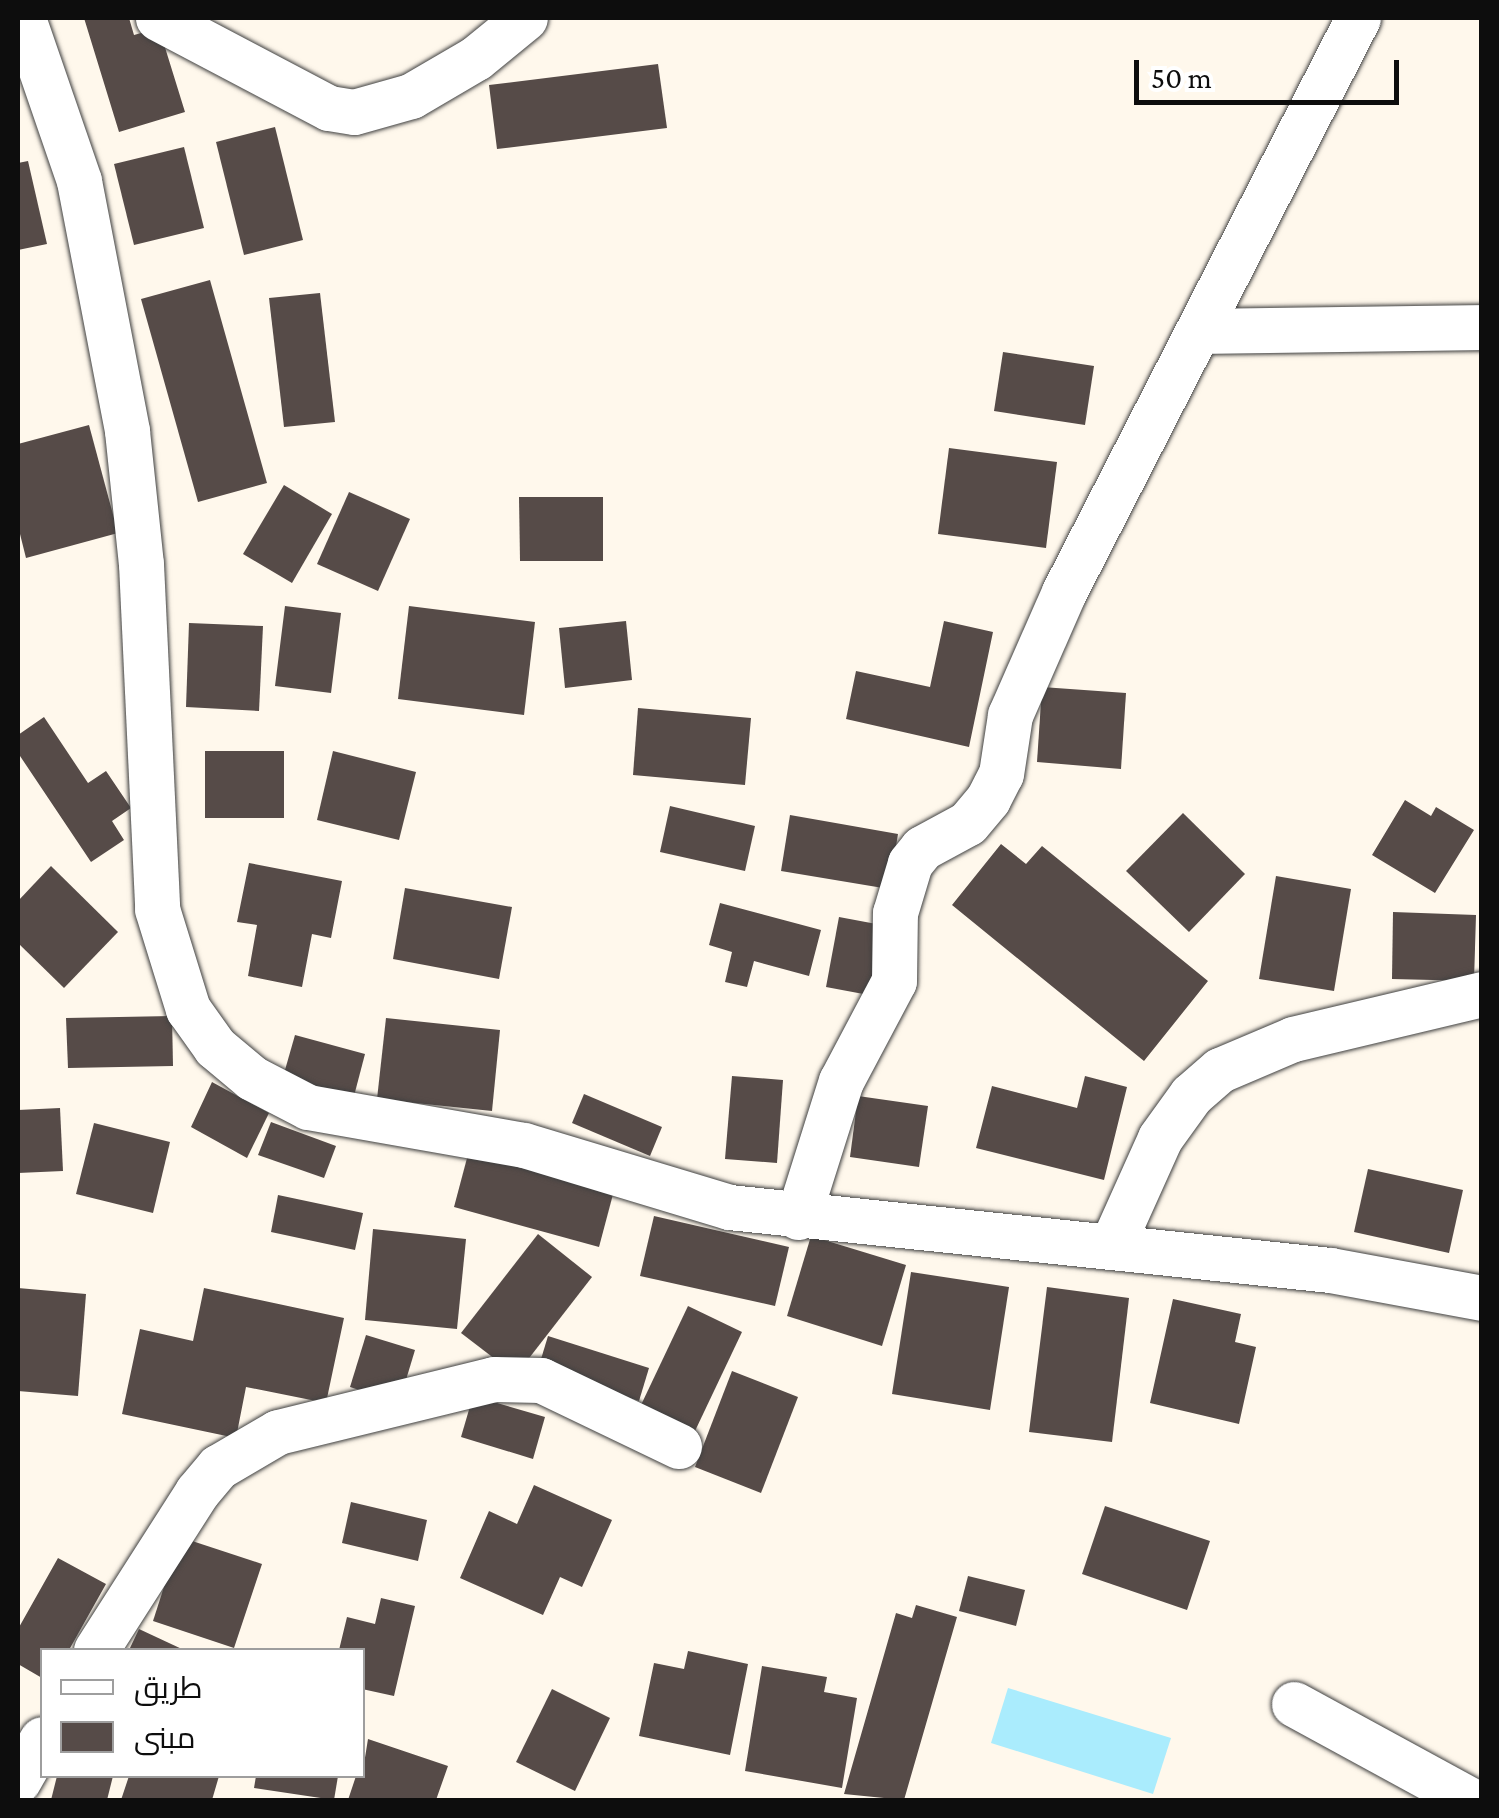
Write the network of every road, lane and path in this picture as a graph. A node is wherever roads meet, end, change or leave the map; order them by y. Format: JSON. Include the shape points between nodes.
{"nodes":[{"id":1,"x":23,"y":18,"type":"edge"},
{"id":2,"x":158,"y":18,"type":"edge"},
{"id":3,"x":525,"y":18,"type":"edge"},
{"id":4,"x":1358,"y":18,"type":"edge"},
{"id":5,"x":1482,"y":327,"type":"edge"},
{"id":6,"x":1201,"y":331,"type":"junction"},
{"id":7,"x":1482,"y":994,"type":"edge"},
{"id":8,"x":798,"y":1217,"type":"junction"},
{"id":9,"x":1112,"y":1245,"type":"junction"},
{"id":10,"x":1482,"y":1298,"type":"edge"},
{"id":11,"x":679,"y":1446,"type":"dead end"},
{"id":12,"x":97,"y":1648,"type":"edge"},
{"id":13,"x":1294,"y":1704,"type":"dead end"},
{"id":14,"x":18,"y":1711,"type":"edge"},
{"id":15,"x":40,"y":1724,"type":"edge"},
{"id":16,"x":40,"y":1742,"type":"edge"},
{"id":17,"x":18,"y":1781,"type":"edge"},
{"id":18,"x":1470,"y":1800,"type":"edge"}],
"edges":[{"from":1,"to":8,"type":"street","via":[[79,180],[127,431],[142,564],[150,855],[168,960],[188,1009],[215,1047],[252,1078],[308,1108],[524,1145],[730,1208]]},
{"from":2,"to":3,"type":"street","via":[[329,108],[354,112],[411,96],[476,58]]},
{"from":4,"to":6,"type":"street"},
{"from":5,"to":6,"type":"street"},
{"from":6,"to":8,"type":"street","via":[[1064,592],[1010,715],[1000,774],[988,799],[968,823],[922,848],[910,863],[895,913],[894,981],[842,1081]]},
{"from":7,"to":9,"type":"street","via":[[1294,1039],[1220,1070],[1160,1138]]},
{"from":8,"to":9,"type":"street"},
{"from":9,"to":10,"type":"street","via":[[1330,1270]]},
{"from":11,"to":12,"type":"street","via":[[540,1380],[494,1379],[278,1432],[218,1466],[196,1492]]},
{"from":13,"to":18,"type":"street"},
{"from":14,"to":15,"type":"street"},
{"from":16,"to":17,"type":"street"}]}
